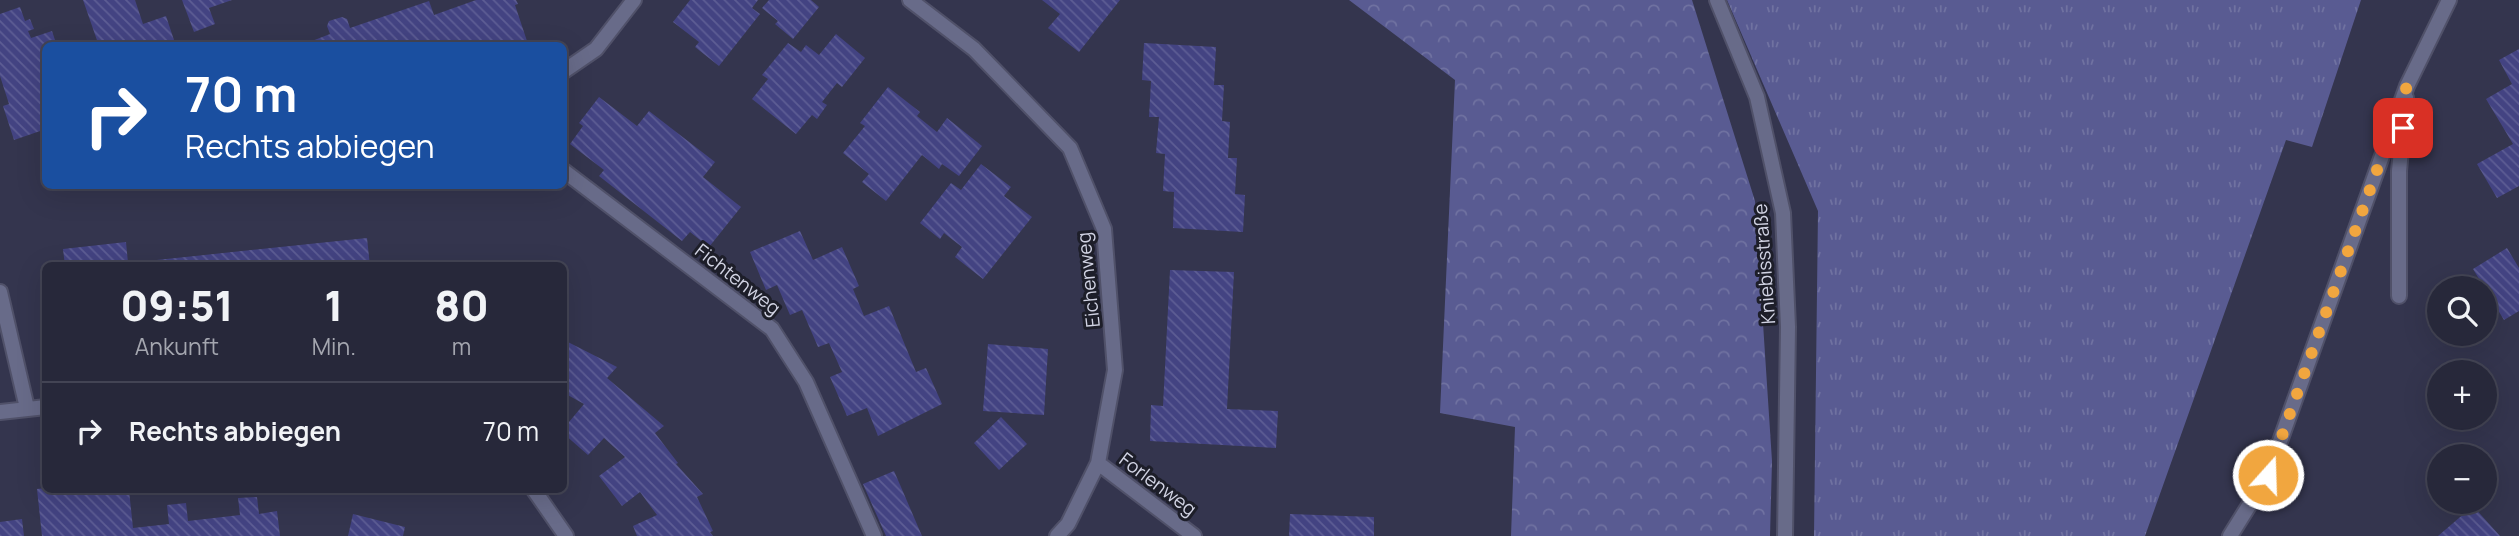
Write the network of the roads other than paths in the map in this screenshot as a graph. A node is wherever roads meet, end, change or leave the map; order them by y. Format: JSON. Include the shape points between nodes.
{"nodes":[{"id":1,"x":634,"y":0,"type":"edge"},
{"id":2,"x":909,"y":0,"type":"edge"},
{"id":3,"x":1717,"y":0,"type":"edge"},
{"id":4,"x":2449,"y":0,"type":"edge"},
{"id":5,"x":567,"y":69,"type":"edge"},
{"id":6,"x":2407,"y":86,"type":"junction"},
{"id":7,"x":567,"y":173,"type":"edge"},
{"id":8,"x":0,"y":292,"type":"edge"},
{"id":9,"x":2399,"y":296,"type":"dead end"},
{"id":10,"x":42,"y":407,"type":"edge"},
{"id":11,"x":27,"y":408,"type":"junction"},
{"id":12,"x":0,"y":412,"type":"edge"},
{"id":13,"x":1098,"y":463,"type":"junction"},
{"id":14,"x":536,"y":493,"type":"edge"},
{"id":15,"x":566,"y":536,"type":"edge"},
{"id":16,"x":874,"y":536,"type":"edge"},
{"id":17,"x":1056,"y":536,"type":"edge"},
{"id":18,"x":1194,"y":536,"type":"edge"},
{"id":19,"x":1785,"y":536,"type":"edge"},
{"id":20,"x":2230,"y":536,"type":"edge"}],
"edges":[{"from":1,"to":5,"type":"street","via":[[596,49]]},
{"from":2,"to":13,"type":"street","name":"Eichenweg","via":[[974,49],[1070,148],[1104,229],[1115,370]]},
{"from":3,"to":19,"type":"street","name":"Kniebisstraße","via":[[1758,97],[1783,213],[1788,327]]},
{"from":4,"to":6,"type":"street"},
{"from":6,"to":9,"type":"street","via":[[2399,171]]},
{"from":6,"to":20,"type":"street","via":[[2268,475]]},
{"from":7,"to":16,"type":"street","name":"Fichtenweg","via":[[772,329],[806,382]]},
{"from":8,"to":11,"type":"street"},
{"from":10,"to":11,"type":"street"},
{"from":11,"to":12,"type":"street"},
{"from":13,"to":17,"type":"street","name":"Eichenweg","via":[[1068,524]]},
{"from":13,"to":18,"type":"street","name":"Forlenweg"},
{"from":14,"to":15,"type":"street"}]}
